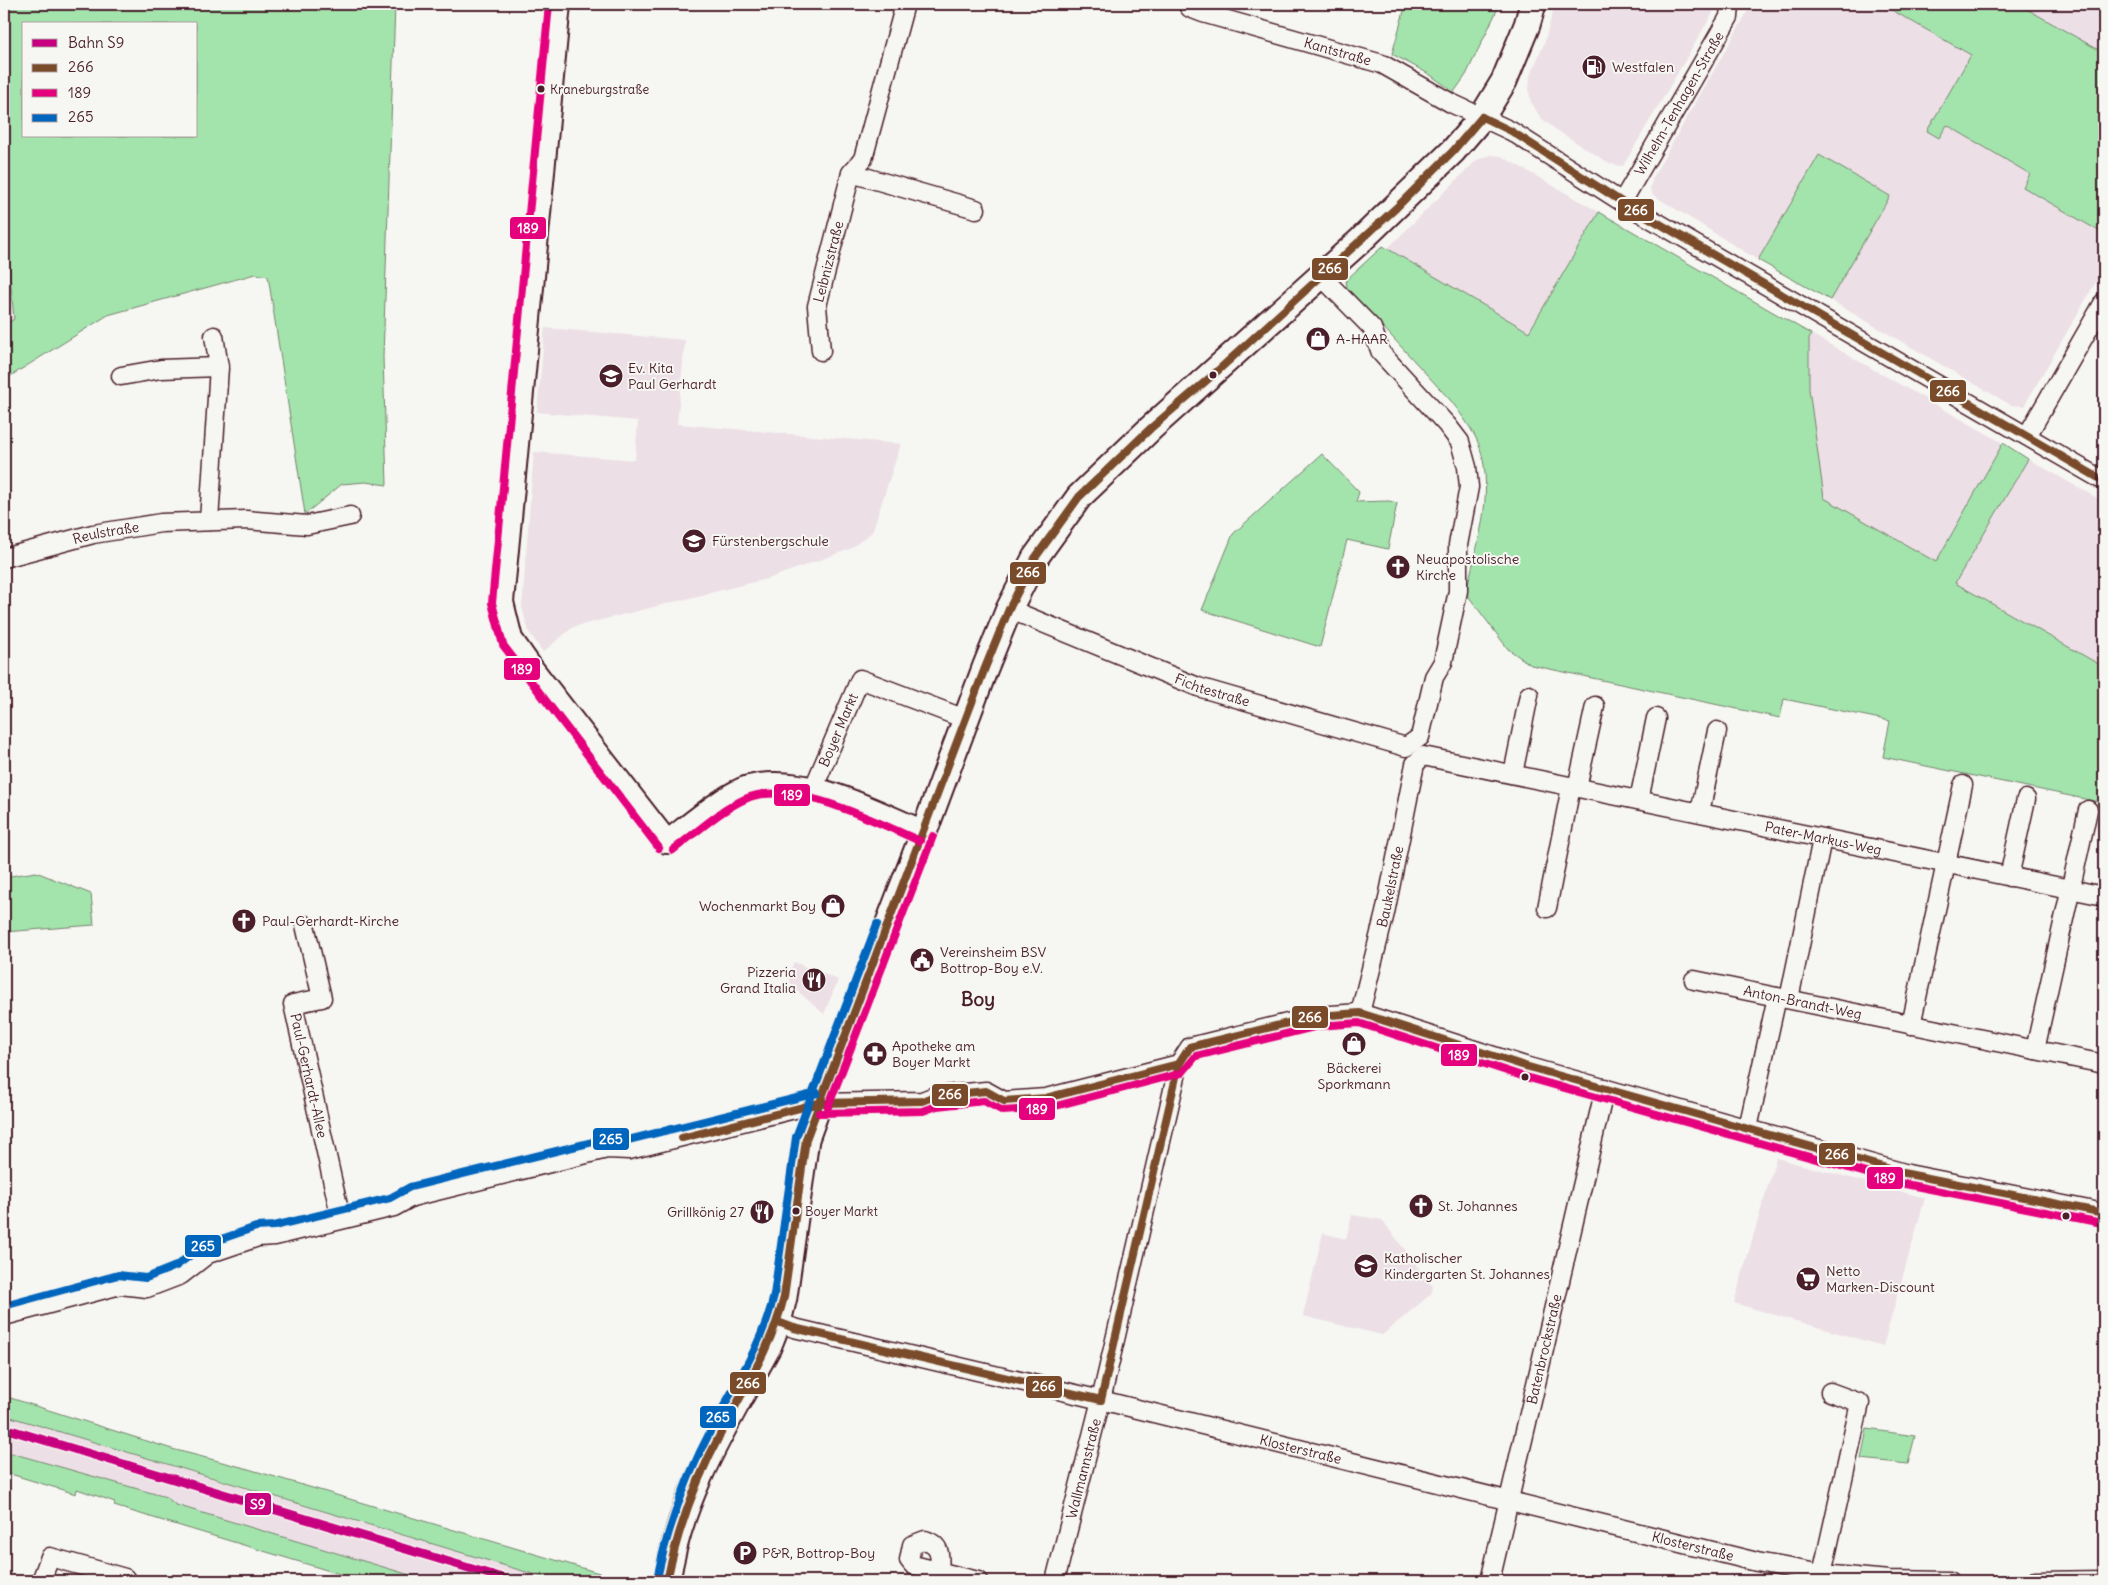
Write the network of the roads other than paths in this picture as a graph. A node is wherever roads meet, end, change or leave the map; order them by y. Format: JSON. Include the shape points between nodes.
{"nodes":[{"id":1,"x":559,"y":4,"type":"edge"},
{"id":2,"x":905,"y":4,"type":"edge"},
{"id":3,"x":1187,"y":4,"type":"edge"},
{"id":4,"x":1533,"y":4,"type":"edge"},
{"id":5,"x":1730,"y":4,"type":"edge"},
{"id":6,"x":1482,"y":117,"type":"junction"},
{"id":7,"x":851,"y":173,"type":"junction"},
{"id":8,"x":1622,"y":202,"type":"junction"},
{"id":9,"x":976,"y":209,"type":"dead end"},
{"id":10,"x":1321,"y":276,"type":"junction"},
{"id":11,"x":2104,"y":302,"type":"edge"},
{"id":12,"x":214,"y":336,"type":"dead end"},
{"id":13,"x":821,"y":351,"type":"dead end"},
{"id":14,"x":219,"y":367,"type":"junction"},
{"id":15,"x":121,"y":376,"type":"dead end"},
{"id":16,"x":2027,"y":436,"type":"junction"},
{"id":17,"x":2104,"y":481,"type":"edge"},
{"id":18,"x":350,"y":516,"type":"dead end"},
{"id":19,"x":209,"y":522,"type":"junction"},
{"id":20,"x":4,"y":558,"type":"edge"},
{"id":21,"x":1009,"y":609,"type":"junction"},
{"id":22,"x":1530,"y":695,"type":"dead end"},
{"id":23,"x":1595,"y":706,"type":"dead end"},
{"id":24,"x":965,"y":718,"type":"junction"},
{"id":25,"x":1656,"y":718,"type":"dead end"},
{"id":26,"x":1717,"y":731,"type":"dead end"},
{"id":27,"x":1418,"y":759,"type":"joint"},
{"id":28,"x":1513,"y":774,"type":"junction"},
{"id":29,"x":1963,"y":785,"type":"dead end"},
{"id":30,"x":814,"y":787,"type":"junction"},
{"id":31,"x":1574,"y":787,"type":"junction"},
{"id":32,"x":2026,"y":799,"type":"dead end"},
{"id":33,"x":1639,"y":800,"type":"junction"},
{"id":34,"x":2088,"y":810,"type":"dead end"},
{"id":35,"x":1700,"y":812,"type":"junction"},
{"id":36,"x":924,"y":832,"type":"junction"},
{"id":37,"x":1822,"y":838,"type":"junction"},
{"id":38,"x":1946,"y":864,"type":"junction"},
{"id":39,"x":2009,"y":877,"type":"junction"},
{"id":40,"x":2071,"y":889,"type":"junction"},
{"id":41,"x":2104,"y":896,"type":"edge"},
{"id":42,"x":1546,"y":908,"type":"dead end"},
{"id":43,"x":305,"y":925,"type":"dead end"},
{"id":44,"x":1694,"y":980,"type":"dead end"},
{"id":45,"x":1783,"y":998,"type":"junction"},
{"id":46,"x":1360,"y":1013,"type":"junction"},
{"id":47,"x":1911,"y":1025,"type":"junction"},
{"id":48,"x":2036,"y":1050,"type":"junction"},
{"id":49,"x":1179,"y":1064,"type":"junction"},
{"id":50,"x":2104,"y":1064,"type":"edge"},
{"id":51,"x":1605,"y":1088,"type":"junction"},
{"id":52,"x":818,"y":1102,"type":"junction"},
{"id":53,"x":1748,"y":1128,"type":"junction"},
{"id":54,"x":2104,"y":1213,"type":"edge"},
{"id":55,"x":341,"y":1219,"type":"junction"},
{"id":56,"x":4,"y":1316,"type":"edge"},
{"id":57,"x":778,"y":1322,"type":"junction"},
{"id":58,"x":1830,"y":1392,"type":"dead end"},
{"id":59,"x":1101,"y":1400,"type":"junction"},
{"id":60,"x":1509,"y":1502,"type":"junction"},
{"id":61,"x":939,"y":1572,"type":"dead end"},
{"id":62,"x":1822,"y":1574,"type":"junction"},
{"id":63,"x":128,"y":1580,"type":"edge"},
{"id":64,"x":2104,"y":1580,"type":"edge"},
{"id":65,"x":41,"y":1581,"type":"edge"},
{"id":66,"x":667,"y":1581,"type":"edge"},
{"id":67,"x":978,"y":1581,"type":"edge"},
{"id":68,"x":1055,"y":1581,"type":"edge"},
{"id":69,"x":1490,"y":1581,"type":"edge"},
{"id":70,"x":1949,"y":1581,"type":"edge"},
{"id":71,"x":2035,"y":1581,"type":"edge"}],
"edges":[{"from":1,"to":30,"type":"street","via":[[502,602],[511,638],[667,842],[730,796],[749,787],[784,783]]},
{"from":2,"to":7,"type":"street","name":"Leibnizstraße","via":[[863,159]]},
{"from":3,"to":6,"type":"street","name":"Kantstraße","via":[[1202,13],[1382,64]]},
{"from":4,"to":6,"type":"main road","via":[[1513,62]]},
{"from":5,"to":8,"type":"street","name":"Wilhelm-Tenhagen-Straße","via":[[1729,17]]},
{"from":6,"to":8,"type":"street","via":[[1511,130]]},
{"from":6,"to":10,"type":"main road","via":[[1396,208]]},
{"from":7,"to":9,"type":"street"},
{"from":7,"to":13,"type":"street","name":"Leibnizstraße","via":[[817,306]]},
{"from":8,"to":16,"type":"street"},
{"from":10,"to":21,"type":"main road","via":[[1079,497],[1035,558]]},
{"from":10,"to":21,"type":"street","name":"Fichtestraße","via":[[1372,328],[1381,353],[1460,442],[1467,468],[1469,487],[1458,545],[1458,591],[1443,662],[1434,677],[1420,737],[1406,747],[1198,687]]},
{"from":11,"to":16,"type":"street"},
{"from":12,"to":14,"type":"street"},
{"from":14,"to":15,"type":"street","via":[[161,369]]},
{"from":14,"to":19,"type":"street"},
{"from":16,"to":17,"type":"street"},
{"from":18,"to":19,"type":"street","name":"Reulstraße","via":[[307,525],[246,520]]},
{"from":19,"to":20,"type":"street","name":"Reulstraße","via":[[161,523],[93,534]]},
{"from":21,"to":24,"type":"main road"},
{"from":22,"to":28,"type":"street"},
{"from":23,"to":31,"type":"street"},
{"from":24,"to":30,"type":"street","name":"Boyer Markt","via":[[860,680]]},
{"from":24,"to":36,"type":"main road"},
{"from":25,"to":33,"type":"street"},
{"from":26,"to":35,"type":"street"},
{"from":27,"to":28,"type":"street","name":"Pater-Markus-Weg","via":[[1429,755]]},
{"from":27,"to":46,"type":"street","name":"Baukelstraße","via":[[1386,913]]},
{"from":28,"to":31,"type":"street","name":"Pater-Markus-Weg"},
{"from":29,"to":38,"type":"street"},
{"from":30,"to":36,"type":"street"},
{"from":31,"to":33,"type":"street","name":"Pater-Markus-Weg"},
{"from":31,"to":42,"type":"street"},
{"from":32,"to":39,"type":"street"},
{"from":33,"to":35,"type":"street","name":"Pater-Markus-Weg"},
{"from":34,"to":40,"type":"street"},
{"from":35,"to":37,"type":"street","name":"Pater-Markus-Weg"},
{"from":36,"to":52,"type":"main road"},
{"from":37,"to":38,"type":"street","name":"Pater-Markus-Weg"},
{"from":37,"to":45,"type":"street"},
{"from":38,"to":39,"type":"street","name":"Pater-Markus-Weg"},
{"from":38,"to":47,"type":"street"},
{"from":39,"to":40,"type":"street","name":"Pater-Markus-Weg"},
{"from":40,"to":41,"type":"street","name":"Pater-Markus-Weg"},
{"from":40,"to":48,"type":"street"},
{"from":43,"to":55,"type":"street","name":"Paul-Gerhardt-Allee","via":[[322,998],[293,1004]]},
{"from":44,"to":45,"type":"street","name":"Anton-Brandt-Weg"},
{"from":45,"to":47,"type":"street","name":"Anton-Brandt-Weg"},
{"from":45,"to":53,"type":"street"},
{"from":46,"to":49,"type":"street","via":[[1316,1016],[1190,1048]]},
{"from":46,"to":51,"type":"street"},
{"from":47,"to":48,"type":"street","name":"Anton-Brandt-Weg"},
{"from":48,"to":50,"type":"street","name":"Anton-Brandt-Weg"},
{"from":49,"to":52,"type":"street","via":[[1046,1098],[1004,1101],[986,1091],[935,1096],[922,1101]]},
{"from":49,"to":59,"type":"street","name":"Wallmannstraße"},
{"from":51,"to":53,"type":"street"},
{"from":51,"to":60,"type":"street","name":"Batenbrockstraße"},
{"from":52,"to":55,"type":"street","via":[[629,1150],[606,1149],[559,1160],[412,1197],[394,1207]]},
{"from":52,"to":57,"type":"main road","via":[[806,1139],[790,1268]]},
{"from":53,"to":54,"type":"street","via":[[1929,1179]]},
{"from":55,"to":56,"type":"street","via":[[275,1236],[258,1237],[208,1254],[181,1275],[147,1288],[120,1285]]},
{"from":57,"to":59,"type":"street","name":"Klosterstraße"},
{"from":57,"to":66,"type":"main road","via":[[691,1493],[674,1544]]},
{"from":58,"to":62,"type":"street","via":[[1860,1403]]},
{"from":59,"to":60,"type":"street","name":"Klosterstraße"},
{"from":59,"to":68,"type":"street","name":"Wallmannstraße"},
{"from":60,"to":62,"type":"street","name":"Klosterstraße","via":[[1758,1562]]},
{"from":60,"to":69,"type":"street","name":"Batenbrockstraße"},
{"from":61,"to":67,"type":"street"},
{"from":62,"to":70,"type":"street","name":"Klosterstraße"},
{"from":63,"to":65,"type":"street","via":[[50,1557]]},
{"from":64,"to":71,"type":"street"}]}
